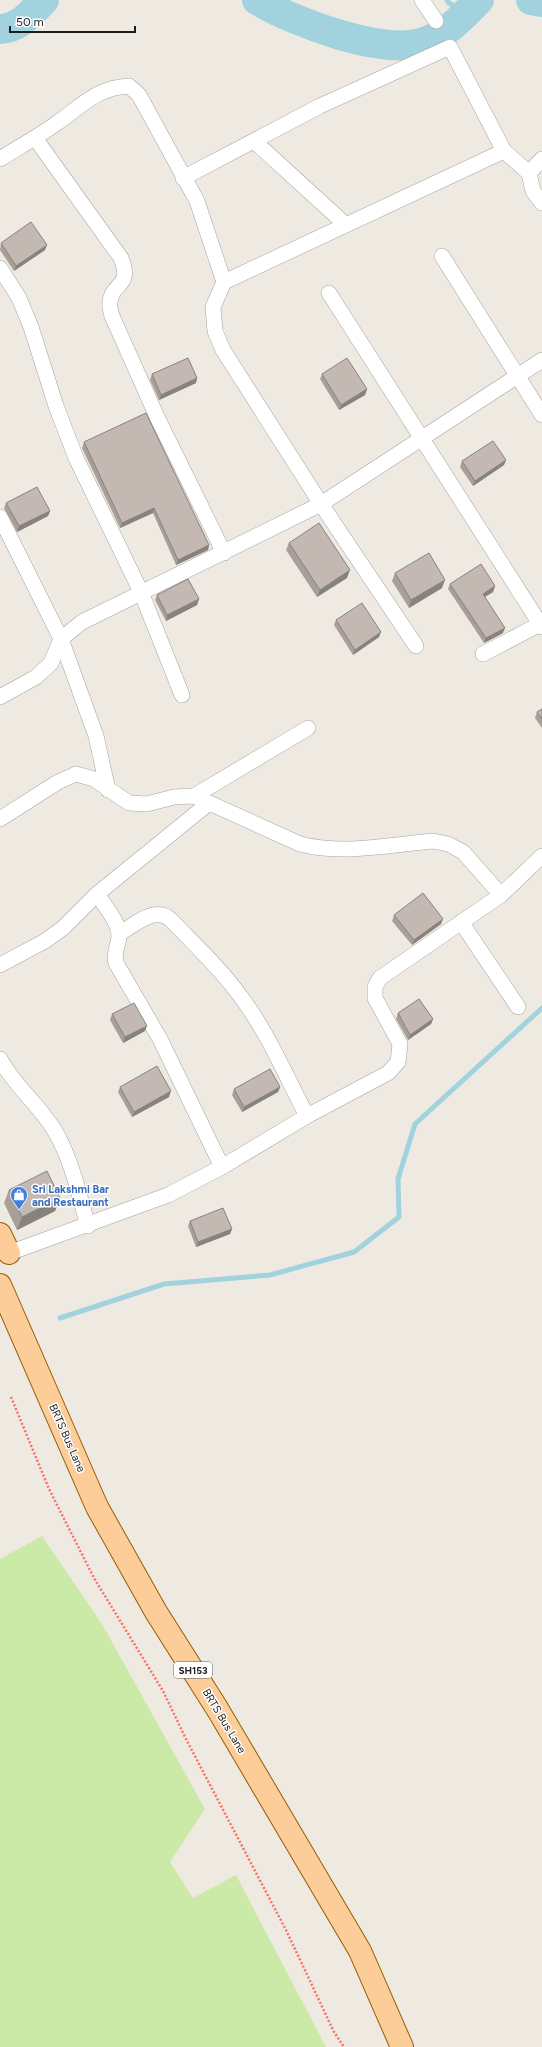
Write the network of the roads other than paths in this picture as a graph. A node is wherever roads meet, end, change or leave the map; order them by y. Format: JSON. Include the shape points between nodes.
{"nodes":[{"id":1,"x":422,"y":0,"type":"edge"},
{"id":2,"x":436,"y":21,"type":"dead end"},
{"id":3,"x":35,"y":138,"type":"junction"},
{"id":4,"x":254,"y":141,"type":"junction"},
{"id":5,"x":504,"y":151,"type":"junction"},
{"id":6,"x":0,"y":159,"type":"edge"},
{"id":7,"x":542,"y":159,"type":"edge"},
{"id":8,"x":529,"y":174,"type":"junction"},
{"id":9,"x":183,"y":178,"type":"junction"},
{"id":10,"x":542,"y":203,"type":"edge"},
{"id":11,"x":346,"y":225,"type":"junction"},
{"id":12,"x":442,"y":256,"type":"dead end"},
{"id":13,"x":0,"y":268,"type":"edge"},
{"id":14,"x":224,"y":282,"type":"junction"},
{"id":15,"x":329,"y":293,"type":"dead end"},
{"id":16,"x":542,"y":360,"type":"edge"},
{"id":17,"x":516,"y":375,"type":"junction"},
{"id":18,"x":542,"y":415,"type":"edge"},
{"id":19,"x":421,"y":438,"type":"junction"},
{"id":20,"x":321,"y":504,"type":"junction"},
{"id":21,"x":1,"y":520,"type":"edge"},
{"id":22,"x":224,"y":553,"type":"junction"},
{"id":23,"x":140,"y":592,"type":"junction"},
{"id":24,"x":541,"y":625,"type":"edge"},
{"id":25,"x":61,"y":638,"type":"junction"},
{"id":26,"x":416,"y":646,"type":"dead end"},
{"id":27,"x":483,"y":654,"type":"dead end"},
{"id":28,"x":182,"y":695,"type":"dead end"},
{"id":29,"x":0,"y":697,"type":"edge"},
{"id":30,"x":308,"y":728,"type":"dead end"},
{"id":31,"x":108,"y":790,"type":"junction"},
{"id":32,"x":194,"y":796,"type":"junction"},
{"id":33,"x":209,"y":803,"type":"junction"},
{"id":34,"x":0,"y":819,"type":"edge"},
{"id":35,"x":542,"y":856,"type":"edge"},
{"id":36,"x":97,"y":894,"type":"junction"},
{"id":37,"x":501,"y":895,"type":"junction"},
{"id":38,"x":461,"y":922,"type":"junction"},
{"id":39,"x":119,"y":934,"type":"junction"},
{"id":40,"x":0,"y":965,"type":"edge"},
{"id":41,"x":518,"y":1007,"type":"dead end"},
{"id":42,"x":0,"y":1060,"type":"edge"},
{"id":43,"x":308,"y":1116,"type":"junction"},
{"id":44,"x":222,"y":1167,"type":"junction"},
{"id":45,"x":88,"y":1226,"type":"junction"},
{"id":46,"x":5,"y":1244,"type":"edge"},
{"id":47,"x":0,"y":1285,"type":"edge"},
{"id":48,"x":402,"y":2047,"type":"edge"}],
"edges":[{"from":1,"to":2,"type":"street"},
{"from":3,"to":6,"type":"street"},
{"from":3,"to":9,"type":"street","via":[[94,96],[113,87],[129,86],[139,95]]},
{"from":3,"to":22,"type":"street","via":[[121,258],[125,278],[112,295],[112,316],[158,419]]},
{"from":4,"to":5,"type":"street","via":[[320,106],[450,47]]},
{"from":4,"to":9,"type":"street"},
{"from":4,"to":11,"type":"street"},
{"from":5,"to":8,"type":"street"},
{"from":5,"to":11,"type":"street"},
{"from":7,"to":8,"type":"street"},
{"from":8,"to":10,"type":"street","via":[[533,191]]},
{"from":9,"to":14,"type":"street","via":[[197,201]]},
{"from":11,"to":14,"type":"street"},
{"from":12,"to":17,"type":"street"},
{"from":13,"to":23,"type":"street","via":[[19,298],[31,327],[56,406],[76,458]]},
{"from":14,"to":20,"type":"street","via":[[213,307],[215,331],[223,350]]},
{"from":15,"to":19,"type":"street"},
{"from":16,"to":17,"type":"street"},
{"from":17,"to":18,"type":"street"},
{"from":17,"to":19,"type":"street"},
{"from":19,"to":20,"type":"street"},
{"from":19,"to":24,"type":"street"},
{"from":20,"to":22,"type":"street"},
{"from":20,"to":26,"type":"street"},
{"from":21,"to":25,"type":"street"},
{"from":22,"to":23,"type":"street"},
{"from":23,"to":25,"type":"street","via":[[82,622]]},
{"from":23,"to":28,"type":"street"},
{"from":24,"to":27,"type":"street"},
{"from":25,"to":29,"type":"street","via":[[51,663],[36,677]]},
{"from":25,"to":31,"type":"street","via":[[96,736]]},
{"from":30,"to":32,"type":"street"},
{"from":31,"to":32,"type":"street","via":[[129,803],[147,804],[174,797]]},
{"from":31,"to":34,"type":"street","via":[[94,779],[76,774],[58,782]]},
{"from":32,"to":33,"type":"street"},
{"from":33,"to":36,"type":"street"},
{"from":33,"to":37,"type":"street","via":[[300,844],[317,849],[335,850],[433,841],[448,844],[463,852]]},
{"from":35,"to":37,"type":"street"},
{"from":36,"to":39,"type":"street","via":[[115,922]]},
{"from":36,"to":40,"type":"street","via":[[63,928],[45,941]]},
{"from":37,"to":38,"type":"street"},
{"from":38,"to":41,"type":"street"},
{"from":38,"to":43,"type":"street","via":[[380,978],[375,987],[375,998],[400,1044],[398,1062],[388,1073]]},
{"from":39,"to":43,"type":"street","via":[[154,914],[166,915],[241,997],[254,1016]]},
{"from":39,"to":44,"type":"street","via":[[114,952],[116,963],[160,1039]]},
{"from":42,"to":45,"type":"street","via":[[7,1072],[44,1114],[56,1133],[68,1160]]},
{"from":43,"to":44,"type":"street"},
{"from":44,"to":45,"type":"street","via":[[168,1195]]},
{"from":45,"to":46,"type":"street","via":[[34,1243]]},
{"from":47,"to":48,"type":"main road","name":"BRTS Bus Lane","number":"SH153","via":[[97,1507],[156,1612],[218,1710],[360,1951]]}]}
